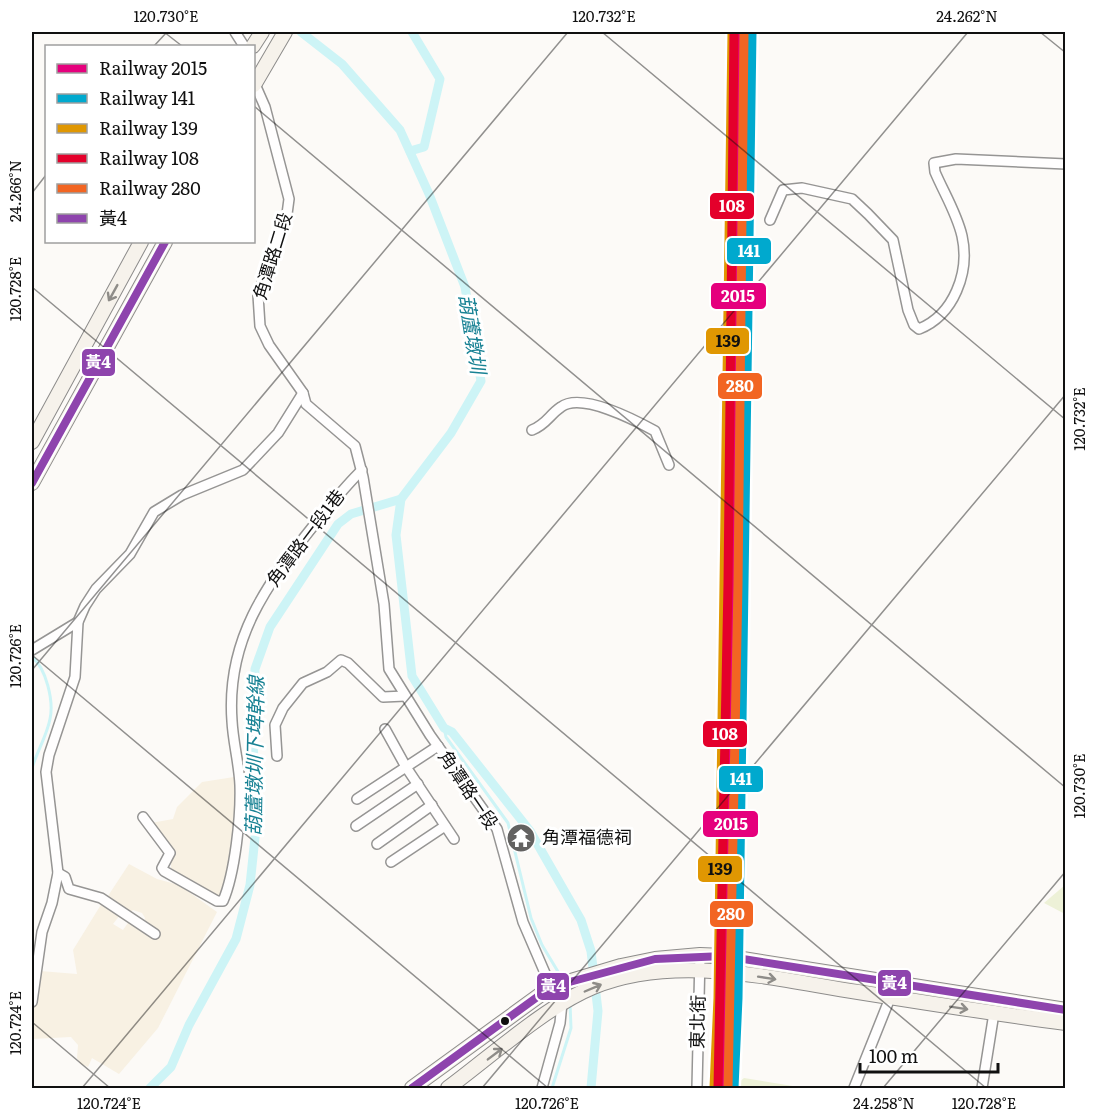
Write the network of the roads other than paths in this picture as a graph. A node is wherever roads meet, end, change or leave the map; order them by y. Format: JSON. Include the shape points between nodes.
{"nodes":[{"id":1,"x":235,"y":32,"type":"edge"},
{"id":2,"x":262,"y":32,"type":"edge"},
{"id":3,"x":282,"y":37,"type":"edge"},
{"id":4,"x":243,"y":45,"type":"edge"},
{"id":5,"x":254,"y":45,"type":"edge"},
{"id":6,"x":255,"y":82,"type":"edge"},
{"id":7,"x":255,"y":86,"type":"edge"},
{"id":8,"x":1065,"y":164,"type":"edge"},
{"id":9,"x":770,"y":220,"type":"dead end"},
{"id":10,"x":140,"y":243,"type":"edge"},
{"id":11,"x":164,"y":243,"type":"edge"},
{"id":12,"x":303,"y":393,"type":"junction"},
{"id":13,"x":532,"y":430,"type":"dead end"},
{"id":14,"x":32,"y":442,"type":"edge"},
{"id":15,"x":669,"y":465,"type":"dead end"},
{"id":16,"x":363,"y":474,"type":"junction"},
{"id":17,"x":32,"y":483,"type":"edge"},
{"id":18,"x":370,"y":529,"type":"joint"},
{"id":19,"x":78,"y":622,"type":"junction"},
{"id":20,"x":32,"y":650,"type":"edge"},
{"id":21,"x":405,"y":696,"type":"junction"},
{"id":22,"x":385,"y":729,"type":"dead end"},
{"id":23,"x":438,"y":746,"type":"junction"},
{"id":24,"x":277,"y":756,"type":"dead end"},
{"id":25,"x":406,"y":767,"type":"junction"},
{"id":26,"x":418,"y":784,"type":"junction"},
{"id":27,"x":357,"y":799,"type":"dead end"},
{"id":28,"x":432,"y":805,"type":"junction"},
{"id":29,"x":143,"y":817,"type":"dead end"},
{"id":30,"x":356,"y":826,"type":"dead end"},
{"id":31,"x":445,"y":826,"type":"junction"},
{"id":32,"x":454,"y":839,"type":"dead end"},
{"id":33,"x":377,"y":844,"type":"dead end"},
{"id":34,"x":391,"y":862,"type":"dead end"},
{"id":35,"x":58,"y":873,"type":"junction"},
{"id":36,"x":155,"y":933,"type":"dead end"},
{"id":37,"x":700,"y":955,"type":"junction"},
{"id":38,"x":623,"y":971,"type":"junction"},
{"id":39,"x":700,"y":971,"type":"junction"},
{"id":40,"x":896,"y":984,"type":"junction"},
{"id":41,"x":551,"y":987,"type":"junction"},
{"id":42,"x":890,"y":997,"type":"junction"},
{"id":43,"x":32,"y":1002,"type":"edge"},
{"id":44,"x":562,"y":1003,"type":"junction"},
{"id":45,"x":1065,"y":1010,"type":"edge"},
{"id":46,"x":994,"y":1013,"type":"junction"},
{"id":47,"x":1065,"y":1023,"type":"edge"},
{"id":48,"x":412,"y":1089,"type":"edge"},
{"id":49,"x":448,"y":1089,"type":"edge"},
{"id":50,"x":542,"y":1089,"type":"edge"},
{"id":51,"x":697,"y":1089,"type":"edge"},
{"id":52,"x":854,"y":1089,"type":"edge"},
{"id":53,"x":982,"y":1089,"type":"edge"}],
"edges":[{"from":1,"to":4,"type":"street"},
{"from":2,"to":5,"type":"street"},
{"from":3,"to":6,"type":"street"},
{"from":7,"to":12,"type":"street","name":"角潭路二段","via":[[265,107],[289,199],[287,214],[262,276],[258,317],[269,345]]},
{"from":8,"to":9,"type":"street","via":[[956,159],[934,163],[959,227],[964,254],[958,291],[950,305],[933,324],[919,329],[908,310],[893,240],[852,199],[802,188],[783,190]]},
{"from":10,"to":14,"type":"street","one_way":true},
{"from":11,"to":17,"type":"street"},
{"from":12,"to":16,"type":"street","name":"角潭路二段","via":[[306,404],[355,446]]},
{"from":12,"to":19,"type":"street","via":[[278,433],[243,470],[182,495],[154,512],[130,554],[90,597]]},
{"from":13,"to":15,"type":"street","via":[[543,425],[562,405],[580,402],[616,411],[655,431]]},
{"from":16,"to":18,"type":"street","name":"角潭路二段"},
{"from":16,"to":29,"type":"street","name":"角潭路一段1巷","via":[[348,483],[277,571],[240,647],[234,669],[232,720],[239,800],[232,876],[223,901],[164,871],[170,853]]},
{"from":18,"to":21,"type":"street","name":"角潭路一段","via":[[384,604],[389,669]]},
{"from":19,"to":20,"type":"street"},
{"from":19,"to":35,"type":"street","via":[[75,677],[46,772]]},
{"from":21,"to":23,"type":"street","name":"角潭路一段"},
{"from":21,"to":24,"type":"street","via":[[383,697],[341,660],[327,672],[303,683],[282,708],[274,725]]},
{"from":22,"to":25,"type":"street"},
{"from":23,"to":25,"type":"street"},
{"from":23,"to":41,"type":"street","name":"角潭路一段","via":[[497,829],[523,922]]},
{"from":25,"to":26,"type":"street"},
{"from":25,"to":27,"type":"street"},
{"from":26,"to":28,"type":"street"},
{"from":26,"to":30,"type":"street"},
{"from":28,"to":31,"type":"street"},
{"from":28,"to":33,"type":"street"},
{"from":31,"to":32,"type":"street"},
{"from":31,"to":34,"type":"street"},
{"from":35,"to":36,"type":"street","via":[[63,874],[69,889],[101,898]]},
{"from":35,"to":43,"type":"street","via":[[42,932]]},
{"from":37,"to":38,"type":"street","via":[[656,959]]},
{"from":37,"to":39,"type":"street","name":"東北街"},
{"from":37,"to":40,"type":"street"},
{"from":38,"to":39,"type":"street"},
{"from":38,"to":41,"type":"street"},
{"from":44,"to":38,"type":"street","one_way":true},
{"from":39,"to":42,"type":"street","one_way":true},
{"from":39,"to":51,"type":"street","name":"東北街"},
{"from":40,"to":42,"type":"street"},
{"from":40,"to":45,"type":"street"},
{"from":41,"to":44,"type":"street","name":"角潭路一段"},
{"from":41,"to":48,"type":"street"},
{"from":42,"to":46,"type":"street","one_way":true},
{"from":42,"to":52,"type":"street"},
{"from":49,"to":44,"type":"street","one_way":true},
{"from":44,"to":50,"type":"street"},
{"from":46,"to":47,"type":"street"},
{"from":46,"to":53,"type":"street"}]}
